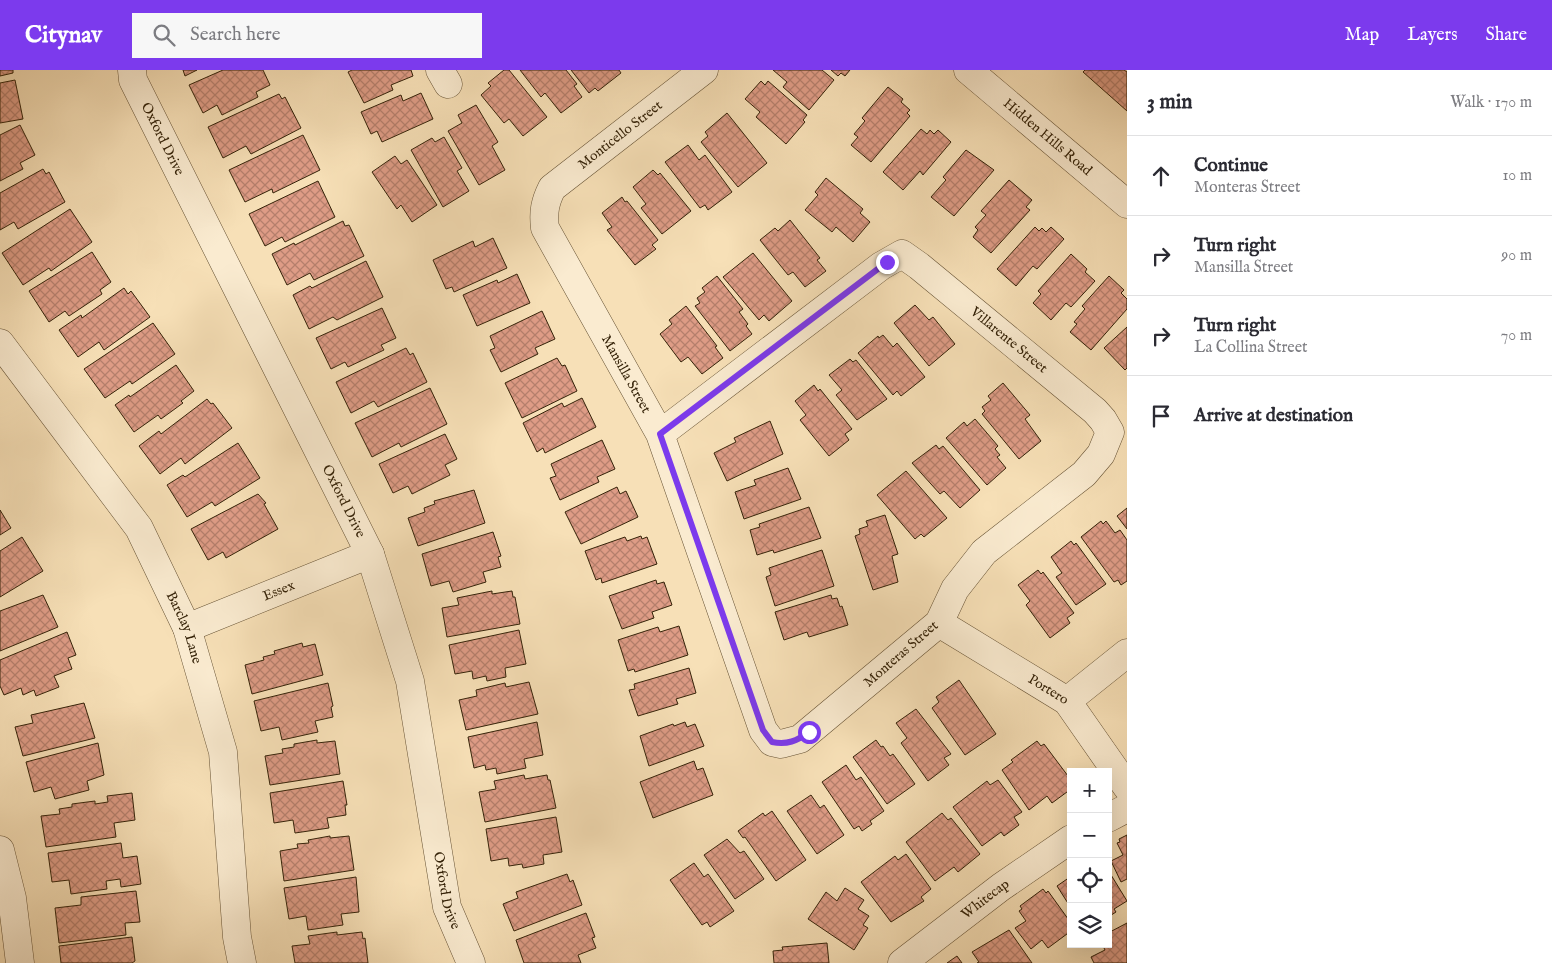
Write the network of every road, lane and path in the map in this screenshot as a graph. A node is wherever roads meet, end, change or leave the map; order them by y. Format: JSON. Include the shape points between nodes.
{"nodes":[{"id":1,"x":132,"y":70,"type":"edge"},
{"id":2,"x":968,"y":70,"type":"edge"},
{"id":3,"x":696,"y":73,"type":"edge"},
{"id":4,"x":1127,"y":204,"type":"edge"},
{"id":5,"x":544,"y":207,"type":"joint"},
{"id":6,"x":0,"y":343,"type":"edge"},
{"id":7,"x":1110,"y":432,"type":"joint"},
{"id":8,"x":660,"y":434,"type":"junction"},
{"id":9,"x":370,"y":554,"type":"junction"},
{"id":10,"x":939,"y":623,"type":"junction"},
{"id":11,"x":187,"y":628,"type":"junction"},
{"id":12,"x":1127,"y":653,"type":"edge"},
{"id":13,"x":1067,"y":701,"type":"junction"},
{"id":14,"x":772,"y":742,"type":"joint"},
{"id":15,"x":1127,"y":786,"type":"edge"},
{"id":16,"x":1127,"y":808,"type":"edge"},
{"id":17,"x":1112,"y":816,"type":"edge"},
{"id":18,"x":1067,"y":842,"type":"edge"},
{"id":19,"x":0,"y":850,"type":"edge"},
{"id":20,"x":20,"y":963,"type":"edge"},
{"id":21,"x":242,"y":963,"type":"edge"},
{"id":22,"x":470,"y":963,"type":"edge"},
{"id":23,"x":902,"y":963,"type":"edge"}],
"edges":[{"from":1,"to":9,"type":"street","name":"Oxford Drive","via":[[133,80]]},
{"from":2,"to":4,"type":"street","name":"Hidden Hills Road"},
{"from":3,"to":5,"type":"street","name":"Monticello Street","via":[[552,188]]},
{"from":5,"to":8,"type":"street","name":"Mansilla Street","via":[[545,228]]},
{"from":6,"to":11,"type":"street","name":"Barclay Lane","via":[[139,528]]},
{"from":7,"to":8,"type":"street","name":"Villarente Street","via":[[1095,411],[902,254],[881,266]]},
{"from":7,"to":10,"type":"street","name":"Monteras Street","via":[[1101,454],[1084,474],[984,552],[955,589]]},
{"from":8,"to":14,"type":"street","name":"Mansilla Street","via":[[763,730]]},
{"from":9,"to":11,"type":"street","name":"Essex"},
{"from":9,"to":22,"type":"street","name":"Oxford Drive","via":[[410,681],[448,907]]},
{"from":10,"to":13,"type":"street","name":"Portero"},
{"from":10,"to":14,"type":"street","name":"Monteras Street","via":[[800,739],[781,744]]},
{"from":11,"to":21,"type":"street","name":"Barclay Lane","via":[[223,752],[237,937]]},
{"from":12,"to":13,"type":"street"},
{"from":13,"to":15,"type":"street","name":"Portero"},
{"from":16,"to":17,"type":"street"},
{"from":18,"to":23,"type":"street","name":"Whitecap","via":[[1001,887]]},
{"from":19,"to":20,"type":"street","via":[[12,898]]}]}
